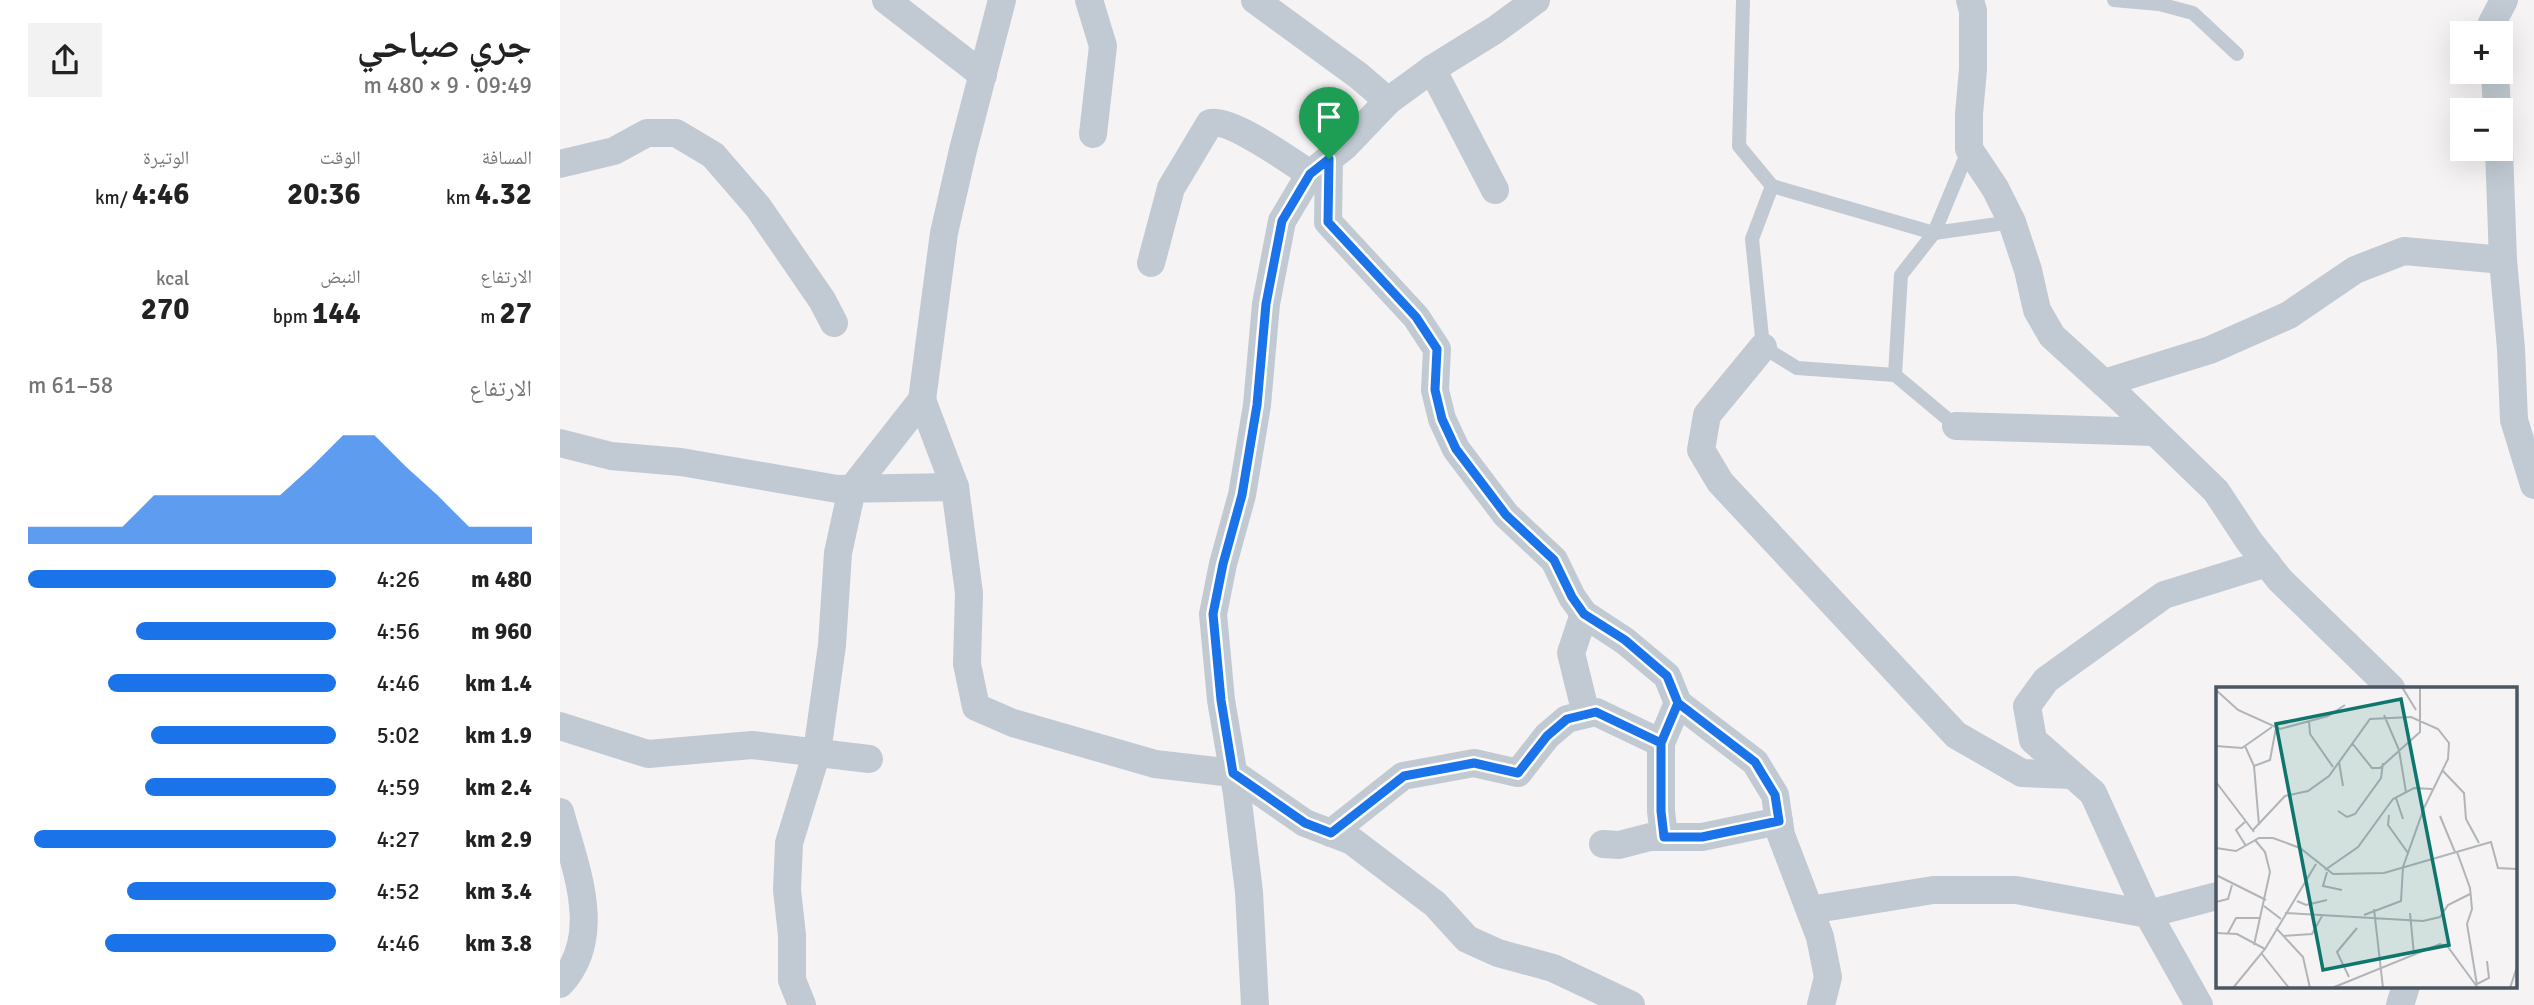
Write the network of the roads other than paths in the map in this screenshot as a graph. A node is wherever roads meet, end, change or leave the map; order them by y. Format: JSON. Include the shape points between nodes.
{"nodes":[{"id":1,"x":886,"y":0,"type":"edge"},
{"id":2,"x":1002,"y":0,"type":"edge"},
{"id":3,"x":1089,"y":0,"type":"edge"},
{"id":4,"x":1255,"y":0,"type":"edge"},
{"id":5,"x":1536,"y":0,"type":"edge"},
{"id":6,"x":1743,"y":0,"type":"edge"},
{"id":7,"x":1970,"y":0,"type":"edge"},
{"id":8,"x":2114,"y":0,"type":"edge"},
{"id":9,"x":2502,"y":0,"type":"edge"},
{"id":10,"x":2493,"y":21,"type":"edge"},
{"id":11,"x":2237,"y":54,"type":"dead end"},
{"id":12,"x":1432,"y":69,"type":"junction"},
{"id":13,"x":982,"y":75,"type":"junction"},
{"id":14,"x":1388,"y":100,"type":"junction"},
{"id":15,"x":1093,"y":134,"type":"dead end"},
{"id":16,"x":1969,"y":149,"type":"junction"},
{"id":17,"x":2499,"y":161,"type":"edge"},
{"id":18,"x":560,"y":164,"type":"edge"},
{"id":19,"x":1320,"y":166,"type":"junction"},
{"id":20,"x":1772,"y":186,"type":"junction"},
{"id":21,"x":1495,"y":190,"type":"dead end"},
{"id":22,"x":2012,"y":222,"type":"junction"},
{"id":23,"x":1934,"y":233,"type":"junction"},
{"id":24,"x":2503,"y":260,"type":"junction"},
{"id":25,"x":1151,"y":263,"type":"dead end"},
{"id":26,"x":834,"y":323,"type":"dead end"},
{"id":27,"x":1763,"y":347,"type":"junction"},
{"id":28,"x":1895,"y":375,"type":"junction"},
{"id":29,"x":2104,"y":383,"type":"junction"},
{"id":30,"x":922,"y":400,"type":"junction"},
{"id":31,"x":1956,"y":426,"type":"joint"},
{"id":32,"x":2154,"y":432,"type":"junction"},
{"id":33,"x":560,"y":443,"type":"edge"},
{"id":34,"x":2534,"y":485,"type":"edge"},
{"id":35,"x":955,"y":486,"type":"junction"},
{"id":36,"x":852,"y":489,"type":"junction"},
{"id":37,"x":2267,"y":563,"type":"junction"},
{"id":38,"x":1584,"y":614,"type":"junction"},
{"id":39,"x":2390,"y":687,"type":"edge"},
{"id":40,"x":1678,"y":703,"type":"junction"},
{"id":41,"x":1586,"y":714,"type":"junction"},
{"id":42,"x":560,"y":726,"type":"edge"},
{"id":43,"x":1661,"y":743,"type":"junction"},
{"id":44,"x":817,"y":752,"type":"junction"},
{"id":45,"x":869,"y":759,"type":"dead end"},
{"id":46,"x":1233,"y":773,"type":"junction"},
{"id":47,"x":2072,"y":775,"type":"junction"},
{"id":48,"x":560,"y":812,"type":"edge"},
{"id":49,"x":1779,"y":821,"type":"junction"},
{"id":50,"x":1331,"y":833,"type":"junction"},
{"id":51,"x":1664,"y":837,"type":"junction"},
{"id":52,"x":1603,"y":844,"type":"dead end"},
{"id":53,"x":2216,"y":896,"type":"edge"},
{"id":54,"x":1810,"y":910,"type":"junction"},
{"id":55,"x":2148,"y":914,"type":"junction"},
{"id":56,"x":560,"y":984,"type":"edge"},
{"id":57,"x":2405,"y":988,"type":"edge"},
{"id":58,"x":802,"y":1005,"type":"edge"},
{"id":59,"x":1255,"y":1005,"type":"edge"},
{"id":60,"x":1630,"y":1005,"type":"edge"},
{"id":61,"x":1821,"y":1005,"type":"edge"},
{"id":62,"x":2199,"y":1005,"type":"edge"},
{"id":63,"x":2400,"y":1005,"type":"edge"}],
"edges":[{"from":1,"to":13,"type":"street"},
{"from":2,"to":13,"type":"street"},
{"from":3,"to":15,"type":"street","via":[[1103,46]]},
{"from":4,"to":14,"type":"street"},
{"from":5,"to":12,"type":"street"},
{"from":6,"to":20,"type":"lane","via":[[1740,146]]},
{"from":7,"to":16,"type":"street"},
{"from":8,"to":11,"type":"lane","via":[[2193,13]]},
{"from":9,"to":10,"type":"street"},
{"from":12,"to":14,"type":"street"},
{"from":12,"to":21,"type":"street"},
{"from":13,"to":30,"type":"street","via":[[944,233]]},
{"from":14,"to":19,"type":"street"},
{"from":16,"to":22,"type":"street"},
{"from":16,"to":23,"type":"lane"},
{"from":17,"to":24,"type":"street"},
{"from":18,"to":26,"type":"street","via":[[614,151],[647,133],[676,133],[713,155],[758,207]]},
{"from":19,"to":25,"type":"street","via":[[1235,127],[1210,123],[1171,188]]},
{"from":19,"to":38,"type":"street","via":[[1328,222],[1416,317],[1437,349],[1435,390],[1456,449],[1506,515],[1554,560]]},
{"from":19,"to":46,"type":"street","via":[[1282,221],[1266,304],[1244,482],[1213,614]]},
{"from":20,"to":23,"type":"lane"},
{"from":20,"to":27,"type":"lane","via":[[1752,239]]},
{"from":22,"to":23,"type":"lane"},
{"from":22,"to":29,"type":"street","via":[[2037,310],[2052,336]]},
{"from":23,"to":28,"type":"lane","via":[[1901,275]]},
{"from":24,"to":29,"type":"street","via":[[2404,251],[2355,270],[2289,315],[2210,350]]},
{"from":24,"to":34,"type":"street","via":[[2514,420]]},
{"from":27,"to":28,"type":"lane","via":[[1797,368]]},
{"from":27,"to":47,"type":"street","via":[[1707,415],[1701,450],[1720,482],[1956,736],[2022,773]]},
{"from":28,"to":31,"type":"lane"},
{"from":29,"to":32,"type":"street"},
{"from":30,"to":35,"type":"street"},
{"from":30,"to":36,"type":"street"},
{"from":31,"to":32,"type":"street"},
{"from":32,"to":37,"type":"street","via":[[2216,491]]},
{"from":33,"to":36,"type":"street","via":[[611,456],[681,462]]},
{"from":35,"to":36,"type":"street"},
{"from":35,"to":46,"type":"street","via":[[969,593],[967,664],[976,707],[1013,723],[1155,764]]},
{"from":36,"to":44,"type":"street","via":[[838,553],[832,645]]},
{"from":37,"to":39,"type":"street"},
{"from":37,"to":47,"type":"street","via":[[2164,595],[2046,680],[2027,706],[2033,740]]},
{"from":38,"to":40,"type":"street","via":[[1625,640],[1667,676]]},
{"from":38,"to":41,"type":"street","via":[[1571,653]]},
{"from":40,"to":43,"type":"street"},
{"from":40,"to":49,"type":"street","via":[[1755,762],[1775,795]]},
{"from":41,"to":43,"type":"street","via":[[1596,712]]},
{"from":41,"to":50,"type":"street","via":[[1567,719],[1547,736],[1518,773],[1474,763],[1404,776]]},
{"from":42,"to":44,"type":"street","via":[[648,754],[752,745]]},
{"from":43,"to":51,"type":"street"},
{"from":44,"to":45,"type":"street"},
{"from":44,"to":58,"type":"street","via":[[789,843],[792,980]]},
{"from":46,"to":50,"type":"street","via":[[1305,823]]},
{"from":46,"to":59,"type":"street","via":[[1248,892]]},
{"from":47,"to":55,"type":"street","via":[[2093,793]]},
{"from":48,"to":56,"type":"street","via":[[580,873],[583,943],[571,972]]},
{"from":49,"to":51,"type":"street","via":[[1702,837]]},
{"from":49,"to":54,"type":"street"},
{"from":50,"to":60,"type":"street","via":[[1352,841],[1435,904],[1467,939],[1553,968]]},
{"from":51,"to":52,"type":"street"},
{"from":53,"to":55,"type":"street"},
{"from":54,"to":55,"type":"street","via":[[1933,890],[2016,890]]},
{"from":54,"to":61,"type":"street","via":[[1828,977]]},
{"from":55,"to":62,"type":"street"},
{"from":57,"to":63,"type":"street"}]}
